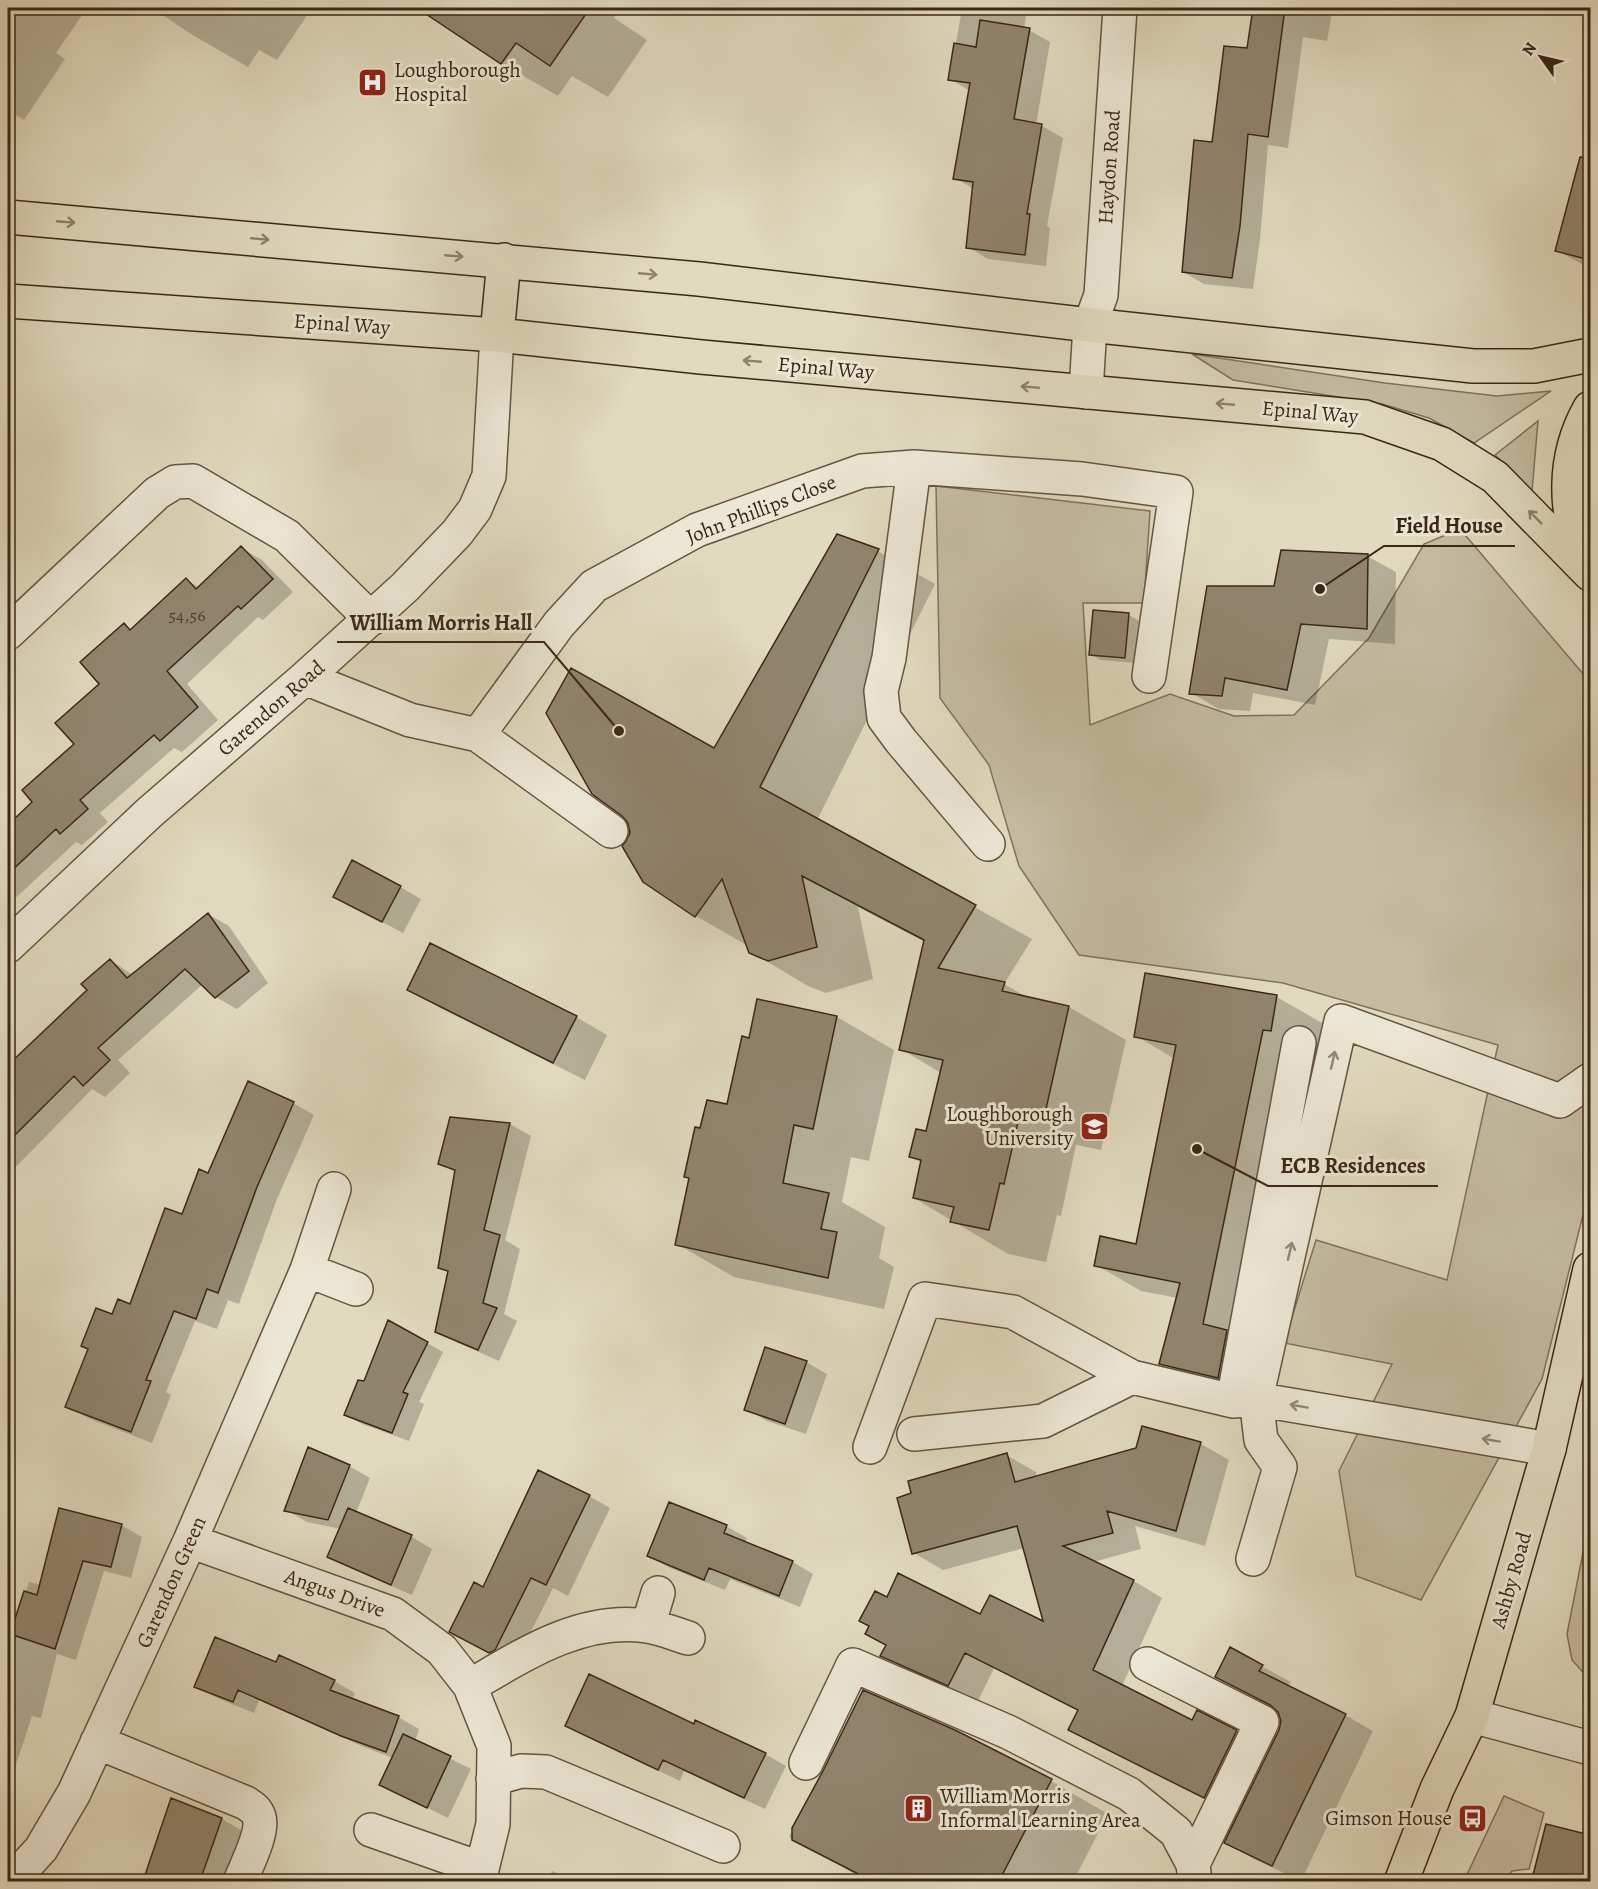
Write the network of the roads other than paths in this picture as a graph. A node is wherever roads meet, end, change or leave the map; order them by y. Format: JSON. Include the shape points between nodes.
{"nodes":[{"id":1,"x":1120,"y":8,"type":"edge"},
{"id":2,"x":8,"y":217,"type":"edge"},
{"id":3,"x":504,"y":260,"type":"junction"},
{"id":4,"x":8,"y":301,"type":"edge"},
{"id":5,"x":1090,"y":325,"type":"junction"},
{"id":6,"x":498,"y":335,"type":"junction"},
{"id":7,"x":1590,"y":355,"type":"edge"},
{"id":8,"x":1086,"y":392,"type":"junction"},
{"id":9,"x":1590,"y":408,"type":"edge"},
{"id":10,"x":914,"y":467,"type":"junction"},
{"id":11,"x":1590,"y":574,"type":"edge"},
{"id":12,"x":371,"y":619,"type":"junction"},
{"id":13,"x":8,"y":633,"type":"edge"},
{"id":14,"x":1149,"y":676,"type":"dead end"},
{"id":15,"x":305,"y":678,"type":"junction"},
{"id":16,"x":478,"y":735,"type":"junction"},
{"id":17,"x":612,"y":831,"type":"dead end"},
{"id":18,"x":988,"y":844,"type":"dead end"},
{"id":19,"x":8,"y":946,"type":"edge"},
{"id":20,"x":1299,"y":1044,"type":"dead end"},
{"id":21,"x":1590,"y":1080,"type":"edge"},
{"id":22,"x":334,"y":1189,"type":"dead end"},
{"id":23,"x":1590,"y":1269,"type":"edge"},
{"id":24,"x":307,"y":1270,"type":"junction"},
{"id":25,"x":356,"y":1289,"type":"dead end"},
{"id":26,"x":1132,"y":1377,"type":"junction"},
{"id":27,"x":1245,"y":1400,"type":"junction"},
{"id":28,"x":914,"y":1434,"type":"dead end"},
{"id":29,"x":870,"y":1447,"type":"dead end"},
{"id":30,"x":1549,"y":1449,"type":"junction"},
{"id":31,"x":190,"y":1541,"type":"junction"},
{"id":32,"x":1253,"y":1559,"type":"dead end"},
{"id":33,"x":658,"y":1593,"type":"dead end"},
{"id":34,"x":648,"y":1626,"type":"junction"},
{"id":35,"x":688,"y":1638,"type":"dead end"},
{"id":36,"x":1146,"y":1664,"type":"dead end"},
{"id":37,"x":470,"y":1686,"type":"junction"},
{"id":38,"x":1472,"y":1716,"type":"junction"},
{"id":39,"x":98,"y":1742,"type":"junction"},
{"id":40,"x":1590,"y":1748,"type":"edge"},
{"id":41,"x":806,"y":1763,"type":"dead end"},
{"id":42,"x":493,"y":1779,"type":"junction"},
{"id":43,"x":371,"y":1830,"type":"dead end"},
{"id":44,"x":723,"y":1846,"type":"dead end"},
{"id":45,"x":1194,"y":1873,"type":"edge"},
{"id":46,"x":479,"y":1875,"type":"edge"},
{"id":47,"x":11,"y":1881,"type":"edge"},
{"id":48,"x":240,"y":1881,"type":"edge"},
{"id":49,"x":1401,"y":1881,"type":"edge"}],
"edges":[{"from":1,"to":5,"type":"street","name":"Haydon Road","via":[[1101,295]]},
{"from":2,"to":3,"type":"main road","one_way":true},
{"from":3,"to":5,"type":"main road","one_way":true},
{"from":3,"to":6,"type":"main road"},
{"from":4,"to":6,"type":"main road","name":"Epinal Way"},
{"from":5,"to":7,"type":"main road","via":[[1473,366],[1534,366]]},
{"from":5,"to":8,"type":"street","name":"Haydon Road"},
{"from":8,"to":6,"type":"main road","name":"Epinal Way","one_way":true},
{"from":6,"to":12,"type":"street","name":"Garendon Road","via":[[489,476],[475,509],[457,533]]},
{"from":11,"to":8,"type":"main road","name":"Epinal Way","one_way":true,"via":[[1495,477],[1431,440],[1365,417]]},
{"from":9,"to":11,"type":"main road","via":[[1574,447],[1569,512]]},
{"from":10,"to":14,"type":"street","name":"John Phillips Close","via":[[1082,479],[1176,492]]},
{"from":10,"to":16,"type":"street","name":"John Phillips Close","via":[[862,471],[697,530],[594,586],[559,624]]},
{"from":10,"to":18,"type":"street","via":[[890,658],[880,691],[884,718]]},
{"from":12,"to":13,"type":"street","via":[[287,536],[194,481],[175,482],[157,493]]},
{"from":12,"to":15,"type":"street","name":"Garendon Road"},
{"from":15,"to":16,"type":"street","via":[[410,720]]},
{"from":15,"to":19,"type":"street","name":"Garendon Road","via":[[149,813]]},
{"from":16,"to":17,"type":"street"},
{"from":20,"to":27,"type":"street"},
{"from":27,"to":21,"type":"street","one_way":true,"via":[[1341,1021],[1560,1101]]},
{"from":22,"to":24,"type":"street","name":"Garendon Green"},
{"from":23,"to":30,"type":"main road","name":"Ashby Road"},
{"from":24,"to":25,"type":"street"},
{"from":24,"to":31,"type":"street","name":"Garendon Green"},
{"from":26,"to":27,"type":"street"},
{"from":26,"to":28,"type":"street","via":[[1043,1421]]},
{"from":26,"to":29,"type":"street","via":[[1013,1312],[925,1299]]},
{"from":30,"to":27,"type":"street","one_way":true},
{"from":27,"to":32,"type":"street","via":[[1261,1440],[1280,1467]]},
{"from":30,"to":38,"type":"main road","name":"Ashby Road"},
{"from":31,"to":37,"type":"street","name":"Angus Drive","via":[[393,1614],[442,1650]]},
{"from":31,"to":39,"type":"street","name":"Garendon Green"},
{"from":33,"to":34,"type":"street"},
{"from":34,"to":35,"type":"street"},
{"from":34,"to":37,"type":"street","via":[[611,1624],[561,1638],[526,1653]]},
{"from":36,"to":45,"type":"street","via":[[1262,1722]]},
{"from":37,"to":42,"type":"street","name":"Angus Drive","via":[[494,1746]]},
{"from":38,"to":40,"type":"street"},
{"from":38,"to":49,"type":"main road","name":"Ashby Road","via":[[1437,1789]]},
{"from":39,"to":47,"type":"street","name":"Garendon Green","via":[[74,1793],[40,1849]]},
{"from":39,"to":48,"type":"street","via":[[256,1810],[259,1832]]},
{"from":41,"to":45,"type":"street","via":[[853,1665],[1008,1732],[1129,1794],[1176,1832]]},
{"from":42,"to":44,"type":"street","via":[[521,1771],[546,1772]]},
{"from":42,"to":46,"type":"street","name":"Angus Drive","via":[[493,1824]]},
{"from":43,"to":46,"type":"street"}]}
